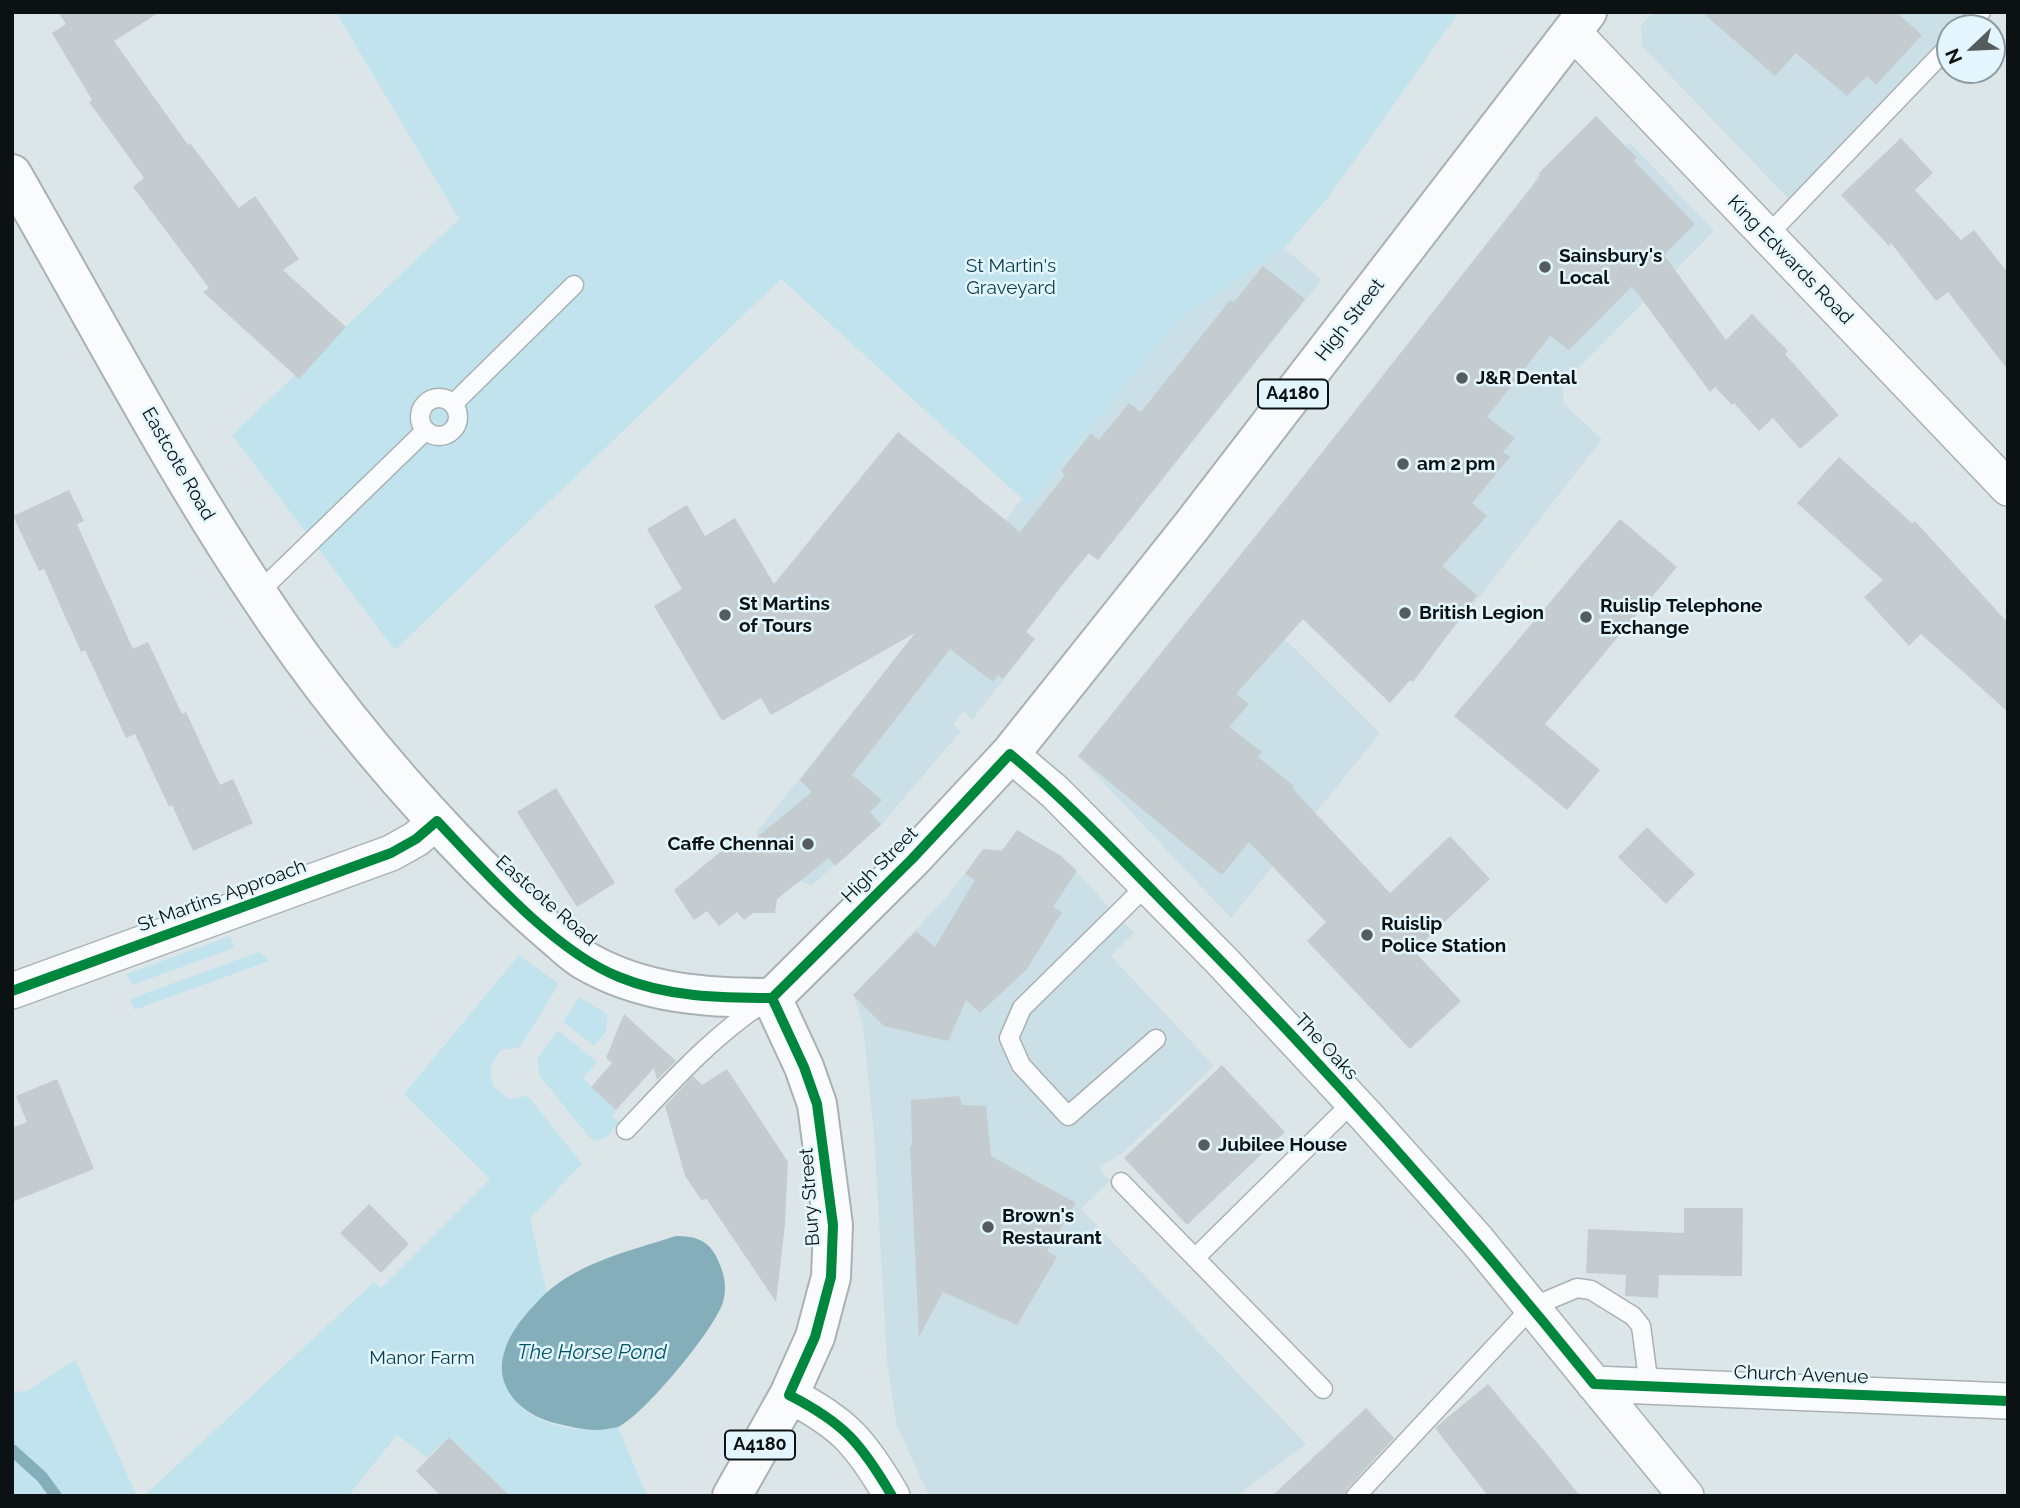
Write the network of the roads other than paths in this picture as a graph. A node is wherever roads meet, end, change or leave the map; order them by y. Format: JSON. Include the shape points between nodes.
{"nodes":[{"id":1,"x":1580,"y":22,"type":"edge"},
{"id":2,"x":1936,"y":60,"type":"edge"},
{"id":3,"x":12,"y":174,"type":"edge"},
{"id":4,"x":1766,"y":237,"type":"junction"},
{"id":5,"x":574,"y":285,"type":"dead end"},
{"id":6,"x":453,"y":404,"type":"junction"},
{"id":7,"x":425,"y":431,"type":"junction"},
{"id":8,"x":2008,"y":488,"type":"edge"},
{"id":9,"x":257,"y":594,"type":"junction"},
{"id":10,"x":1010,"y":754,"type":"junction"},
{"id":11,"x":437,"y":821,"type":"junction"},
{"id":12,"x":1147,"y":885,"type":"junction"},
{"id":13,"x":12,"y":991,"type":"edge"},
{"id":14,"x":772,"y":998,"type":"junction"},
{"id":15,"x":1156,"y":1039,"type":"dead end"},
{"id":16,"x":1353,"y":1102,"type":"junction"},
{"id":17,"x":626,"y":1130,"type":"dead end"},
{"id":18,"x":1121,"y":1182,"type":"dead end"},
{"id":19,"x":1195,"y":1258,"type":"junction"},
{"id":20,"x":1532,"y":1307,"type":"junction"},
{"id":21,"x":1594,"y":1384,"type":"junction"},
{"id":22,"x":1649,"y":1386,"type":"junction"},
{"id":23,"x":1323,"y":1389,"type":"dead end"},
{"id":24,"x":789,"y":1395,"type":"junction"},
{"id":25,"x":2008,"y":1401,"type":"edge"},
{"id":26,"x":732,"y":1496,"type":"edge"},
{"id":27,"x":892,"y":1496,"type":"edge"},
{"id":28,"x":1356,"y":1496,"type":"edge"},
{"id":29,"x":1686,"y":1496,"type":"edge"}],
"edges":[{"from":1,"to":4,"type":"street","name":"King Edwards Road"},
{"from":1,"to":10,"type":"main road","name":"High Street","number":"A4180"},
{"from":2,"to":4,"type":"lane"},
{"from":3,"to":9,"type":"main road","name":"Eastcote Road","via":[[202,508]]},
{"from":4,"to":8,"type":"street","name":"King Edwards Road"},
{"from":5,"to":6,"type":"lane"},
{"from":6,"to":7,"type":"lane","via":[[458,419],[453,431],[442,437]]},
{"from":6,"to":7,"type":"lane","via":[[444,398],[426,403],[419,414]]},
{"from":7,"to":9,"type":"lane"},
{"from":9,"to":11,"type":"main road","name":"Eastcote Road","via":[[369,744]]},
{"from":10,"to":12,"type":"street","name":"The Oaks","via":[[1055,792]]},
{"from":10,"to":14,"type":"main road","name":"High Street","number":"A4180"},
{"from":11,"to":13,"type":"street","name":"St Martins Approach","via":[[391,853]]},
{"from":11,"to":14,"type":"main road","name":"Eastcote Road","via":[[527,913],[581,958],[656,989],[693,996]]},
{"from":12,"to":15,"type":"lane","via":[[1022,1008],[1009,1038],[1021,1065],[1068,1116]]},
{"from":12,"to":16,"type":"street","name":"The Oaks"},
{"from":14,"to":17,"type":"lane","via":[[694,1058]]},
{"from":14,"to":24,"type":"main road","name":"Bury Street","number":"A4180","via":[[817,1104],[833,1225],[831,1277],[815,1337]]},
{"from":16,"to":19,"type":"lane"},
{"from":16,"to":20,"type":"street","name":"The Oaks"},
{"from":18,"to":19,"type":"lane"},
{"from":19,"to":23,"type":"lane"},
{"from":20,"to":21,"type":"street","name":"The Oaks"},
{"from":20,"to":22,"type":"lane","via":[[1577,1288],[1591,1290],[1633,1316],[1641,1326]]},
{"from":20,"to":28,"type":"lane"},
{"from":21,"to":22,"type":"street","name":"Church Avenue"},
{"from":21,"to":29,"type":"street","name":"The Oaks"},
{"from":22,"to":25,"type":"street","name":"Church Avenue"},
{"from":24,"to":26,"type":"main road","name":"Bury Street","number":"A4180"},
{"from":24,"to":27,"type":"street","via":[[831,1418],[852,1437]]}]}
